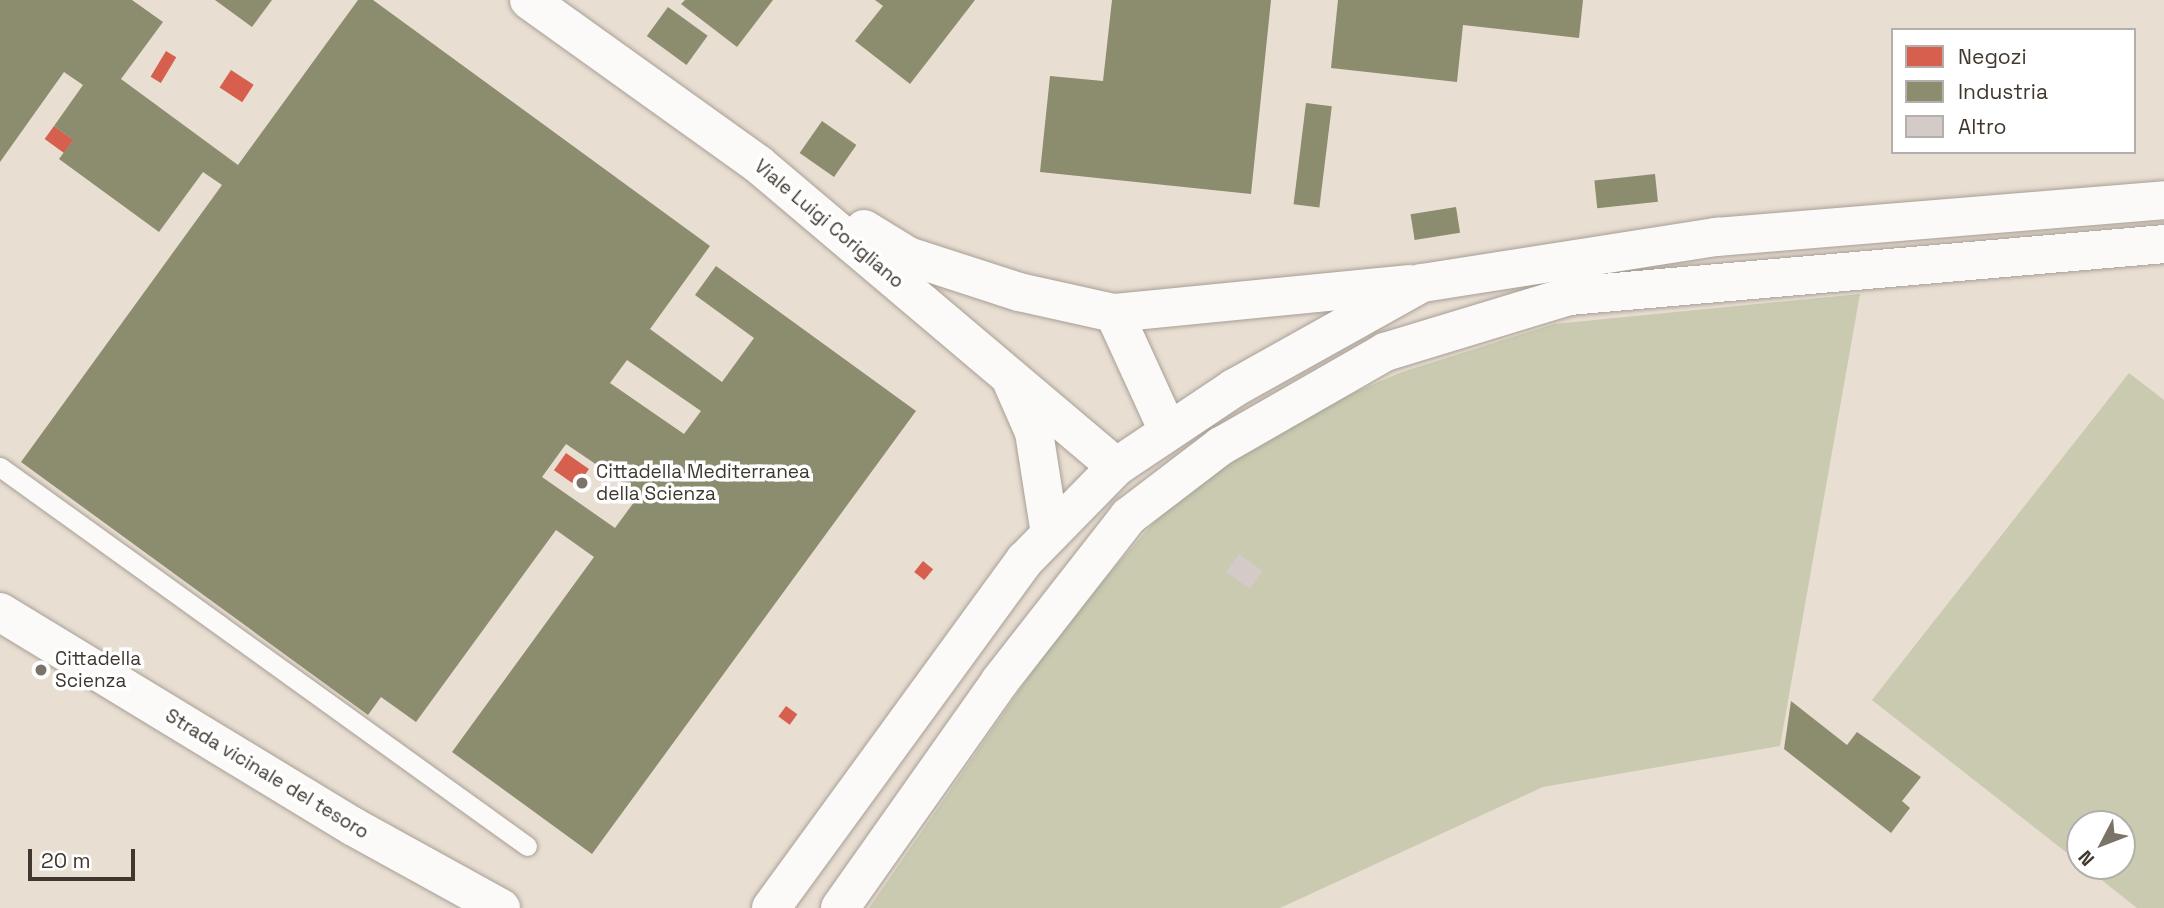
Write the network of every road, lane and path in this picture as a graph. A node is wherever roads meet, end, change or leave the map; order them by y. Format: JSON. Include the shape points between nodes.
{"nodes":[{"id":1,"x":529,"y":0,"type":"edge"},
{"id":2,"x":758,"y":164,"type":"junction"},
{"id":3,"x":2164,"y":200,"type":"edge"},
{"id":4,"x":2164,"y":244,"type":"edge"},
{"id":5,"x":1422,"y":283,"type":"junction"},
{"id":6,"x":1114,"y":313,"type":"junction"},
{"id":7,"x":1008,"y":374,"type":"junction"},
{"id":8,"x":1167,"y":429,"type":"junction"},
{"id":9,"x":0,"y":467,"type":"edge"},
{"id":10,"x":1116,"y":467,"type":"junction"},
{"id":11,"x":1050,"y":534,"type":"junction"},
{"id":12,"x":0,"y":612,"type":"edge"},
{"id":13,"x":527,"y":846,"type":"dead end"},
{"id":14,"x":503,"y":906,"type":"edge"},
{"id":15,"x":843,"y":906,"type":"edge"},
{"id":16,"x":771,"y":908,"type":"edge"}],
"edges":[{"from":1,"to":2,"type":"street","name":"Viale Luigi Corigliano"},
{"from":2,"to":6,"type":"street","via":[[908,256],[1019,292]]},
{"from":2,"to":7,"type":"street","name":"Viale Luigi Corigliano"},
{"from":3,"to":5,"type":"street","via":[[1717,237]]},
{"from":4,"to":15,"type":"street","via":[[1569,296],[1385,352],[1221,446],[1129,516],[1000,681]]},
{"from":5,"to":6,"type":"street"},
{"from":5,"to":8,"type":"street"},
{"from":6,"to":8,"type":"street"},
{"from":7,"to":10,"type":"street","name":"Viale Luigi Corigliano"},
{"from":7,"to":11,"type":"street","via":[[1034,432]]},
{"from":8,"to":10,"type":"street"},
{"from":9,"to":13,"type":"lane"},
{"from":10,"to":11,"type":"street"},
{"from":11,"to":16,"type":"street","via":[[1025,560]]},
{"from":12,"to":14,"type":"street","name":"Strada vicinale del tesoro","via":[[354,827]]}]}
